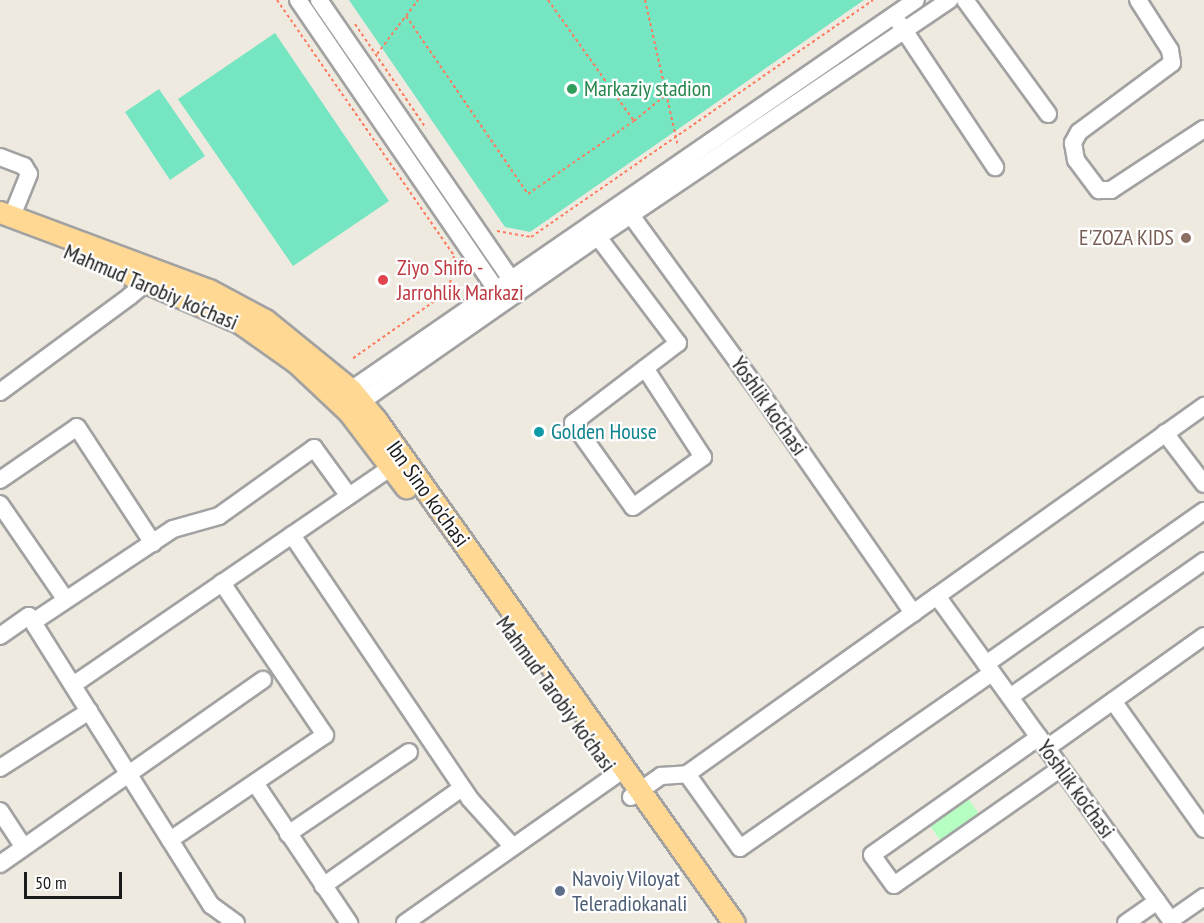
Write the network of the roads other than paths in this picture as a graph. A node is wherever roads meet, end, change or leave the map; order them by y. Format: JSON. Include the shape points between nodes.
{"nodes":[{"id":1,"x":298,"y":0,"type":"edge"},
{"id":2,"x":319,"y":0,"type":"edge"},
{"id":3,"x":916,"y":0,"type":"edge"},
{"id":4,"x":950,"y":0,"type":"edge"},
{"id":5,"x":964,"y":0,"type":"edge"},
{"id":6,"x":1138,"y":0,"type":"edge"},
{"id":7,"x":894,"y":15,"type":"junction"},
{"id":8,"x":904,"y":31,"type":"junction"},
{"id":9,"x":357,"y":71,"type":"junction"},
{"id":10,"x":1048,"y":114,"type":"dead end"},
{"id":11,"x":1204,"y":129,"type":"edge"},
{"id":12,"x":0,"y":157,"type":"edge"},
{"id":13,"x":995,"y":167,"type":"dead end"},
{"id":14,"x":625,"y":208,"type":"junction"},
{"id":15,"x":4,"y":218,"type":"edge"},
{"id":16,"x":593,"y":230,"type":"junction"},
{"id":17,"x":150,"y":275,"type":"junction"},
{"id":18,"x":515,"y":285,"type":"junction"},
{"id":19,"x":500,"y":295,"type":"junction"},
{"id":20,"x":645,"y":368,"type":"junction"},
{"id":21,"x":0,"y":392,"type":"edge"},
{"id":22,"x":349,"y":401,"type":"junction"},
{"id":23,"x":1204,"y":406,"type":"edge"},
{"id":24,"x":1165,"y":434,"type":"junction"},
{"id":25,"x":398,"y":463,"type":"junction"},
{"id":26,"x":0,"y":480,"type":"edge"},
{"id":27,"x":1204,"y":484,"type":"edge"},
{"id":28,"x":349,"y":496,"type":"junction"},
{"id":29,"x":0,"y":504,"type":"edge"},
{"id":30,"x":1204,"y":511,"type":"edge"},
{"id":31,"x":292,"y":535,"type":"junction"},
{"id":32,"x":153,"y":543,"type":"junction"},
{"id":33,"x":1204,"y":561,"type":"edge"},
{"id":34,"x":222,"y":583,"type":"junction"},
{"id":35,"x":937,"y":596,"type":"junction"},
{"id":36,"x":66,"y":600,"type":"junction"},
{"id":37,"x":913,"y":613,"type":"junction"},
{"id":38,"x":31,"y":619,"type":"junction"},
{"id":39,"x":0,"y":636,"type":"edge"},
{"id":40,"x":1204,"y":636,"type":"edge"},
{"id":41,"x":989,"y":668,"type":"junction"},
{"id":42,"x":263,"y":680,"type":"dead end"},
{"id":43,"x":73,"y":686,"type":"junction"},
{"id":44,"x":1010,"y":697,"type":"junction"},
{"id":45,"x":1113,"y":701,"type":"junction"},
{"id":46,"x":89,"y":711,"type":"junction"},
{"id":47,"x":1043,"y":743,"type":"junction"},
{"id":48,"x":409,"y":752,"type":"dead end"},
{"id":49,"x":0,"y":768,"type":"edge"},
{"id":50,"x":1061,"y":768,"type":"junction"},
{"id":51,"x":619,"y":772,"type":"junction"},
{"id":52,"x":687,"y":774,"type":"junction"},
{"id":53,"x":129,"y":776,"type":"junction"},
{"id":54,"x":255,"y":783,"type":"junction"},
{"id":55,"x":462,"y":788,"type":"junction"},
{"id":56,"x":636,"y":794,"type":"junction"},
{"id":57,"x":0,"y":811,"type":"edge"},
{"id":58,"x":1204,"y":830,"type":"edge"},
{"id":59,"x":288,"y":834,"type":"junction"},
{"id":60,"x":170,"y":840,"type":"junction"},
{"id":61,"x":23,"y":846,"type":"junction"},
{"id":62,"x":513,"y":848,"type":"junction"},
{"id":63,"x":0,"y":864,"type":"edge"},
{"id":64,"x":323,"y":886,"type":"junction"},
{"id":65,"x":1204,"y":897,"type":"edge"},
{"id":66,"x":1157,"y":901,"type":"junction"},
{"id":67,"x":417,"y":920,"type":"edge"},
{"id":68,"x":1172,"y":921,"type":"edge"},
{"id":69,"x":236,"y":923,"type":"edge"},
{"id":70,"x":349,"y":923,"type":"edge"},
{"id":71,"x":718,"y":923,"type":"edge"},
{"id":72,"x":734,"y":923,"type":"edge"},
{"id":73,"x":1126,"y":923,"type":"edge"}],
"edges":[{"from":1,"to":9,"type":"street"},
{"from":2,"to":9,"type":"street"},
{"from":3,"to":7,"type":"street"},
{"from":4,"to":8,"type":"street"},
{"from":5,"to":10,"type":"street"},
{"from":6,"to":11,"type":"street","via":[[1170,50],[1172,63],[1079,132],[1073,143],[1076,160],[1099,190],[1111,190]]},
{"from":7,"to":8,"type":"street"},
{"from":7,"to":14,"type":"street","via":[[682,160]]},
{"from":8,"to":13,"type":"street"},
{"from":8,"to":14,"type":"street"},
{"from":9,"to":18,"type":"street"},
{"from":9,"to":19,"type":"street"},
{"from":12,"to":15,"type":"street","via":[[24,166],[29,174]]},
{"from":14,"to":16,"type":"street"},
{"from":14,"to":37,"type":"street","name":"Yoshlik ko'chasi","via":[[761,394]]},
{"from":15,"to":17,"type":"main road","name":"Mahmud Tarobiy ko'chasi"},
{"from":16,"to":18,"type":"street"},
{"from":16,"to":20,"type":"street","via":[[678,343]]},
{"from":17,"to":21,"type":"street"},
{"from":17,"to":22,"type":"main road","name":"Mahmud Tarobiy ko'chasi","via":[[239,322]]},
{"from":18,"to":19,"type":"street"},
{"from":19,"to":22,"type":"street"},
{"from":20,"to":20,"type":"street","via":[[573,423],[633,507],[703,457]]},
{"from":22,"to":25,"type":"main road","name":"Mahmud Tarobiy ko'chasi"},
{"from":23,"to":24,"type":"street"},
{"from":24,"to":27,"type":"street"},
{"from":24,"to":35,"type":"street"},
{"from":25,"to":28,"type":"street"},
{"from":25,"to":51,"type":"main road","name":"Mahmud Tarobiy ko'chasi"},
{"from":26,"to":32,"type":"street","via":[[77,427]]},
{"from":28,"to":31,"type":"street"},
{"from":28,"to":32,"type":"street","via":[[314,448],[219,516],[173,530]]},
{"from":29,"to":36,"type":"street"},
{"from":30,"to":41,"type":"street"},
{"from":31,"to":34,"type":"street"},
{"from":31,"to":55,"type":"street"},
{"from":32,"to":36,"type":"street"},
{"from":33,"to":44,"type":"street"},
{"from":34,"to":43,"type":"street"},
{"from":34,"to":54,"type":"street","via":[[325,735]]},
{"from":35,"to":37,"type":"street"},
{"from":35,"to":41,"type":"street","name":"Yoshlik ko'chasi"},
{"from":36,"to":38,"type":"street"},
{"from":37,"to":52,"type":"street"},
{"from":38,"to":39,"type":"street"},
{"from":38,"to":43,"type":"street"},
{"from":40,"to":45,"type":"street"},
{"from":41,"to":44,"type":"street","name":"Yoshlik ko'chasi"},
{"from":41,"to":52,"type":"street","via":[[740,848]]},
{"from":42,"to":53,"type":"street"},
{"from":43,"to":46,"type":"street"},
{"from":44,"to":47,"type":"street","name":"Yoshlik ko'chasi"},
{"from":45,"to":47,"type":"street"},
{"from":45,"to":58,"type":"street"},
{"from":46,"to":49,"type":"street"},
{"from":46,"to":53,"type":"street"},
{"from":47,"to":50,"type":"street","name":"Yoshlik ko'chasi"},
{"from":47,"to":50,"type":"street","via":[[872,855],[894,885]]},
{"from":48,"to":59,"type":"street"},
{"from":50,"to":66,"type":"street","name":"Yoshlik ko'chasi"},
{"from":51,"to":56,"type":"main road","name":"Mahmud Tarobiy ko'chasi"},
{"from":51,"to":62,"type":"street"},
{"from":52,"to":56,"type":"street","via":[[661,776]]},
{"from":53,"to":60,"type":"street"},
{"from":53,"to":61,"type":"street"},
{"from":54,"to":59,"type":"street"},
{"from":54,"to":60,"type":"street"},
{"from":55,"to":62,"type":"street"},
{"from":55,"to":64,"type":"street"},
{"from":56,"to":71,"type":"main road","name":"Mahmud Tarobiy ko'chasi"},
{"from":56,"to":72,"type":"main road"},
{"from":57,"to":61,"type":"street"},
{"from":59,"to":64,"type":"street"},
{"from":60,"to":69,"type":"street","via":[[211,905]]},
{"from":61,"to":63,"type":"street"},
{"from":62,"to":67,"type":"street"},
{"from":64,"to":70,"type":"street"},
{"from":65,"to":68,"type":"street"},
{"from":66,"to":68,"type":"street","name":"Yoshlik ko'chasi"},
{"from":66,"to":73,"type":"street"}]}
